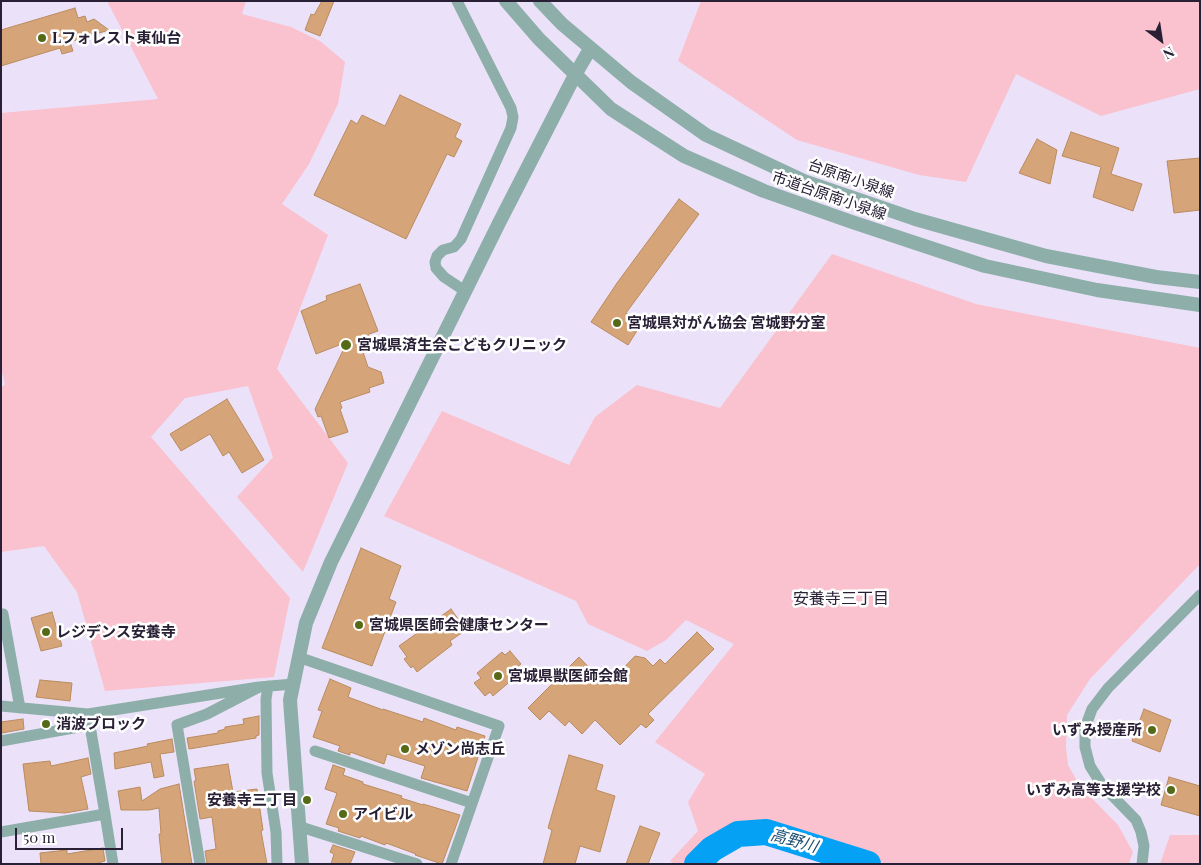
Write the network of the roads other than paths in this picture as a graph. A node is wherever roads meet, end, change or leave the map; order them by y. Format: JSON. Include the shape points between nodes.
{"nodes":[{"id":1,"x":457,"y":1,"type":"edge"},
{"id":2,"x":506,"y":1,"type":"edge"},
{"id":3,"x":540,"y":1,"type":"edge"},
{"id":4,"x":590,"y":49,"type":"junction"},
{"id":5,"x":575,"y":75,"type":"junction"},
{"id":6,"x":1200,"y":282,"type":"edge"},
{"id":7,"x":466,"y":291,"type":"junction"},
{"id":8,"x":1200,"y":305,"type":"edge"},
{"id":9,"x":1200,"y":595,"type":"edge"},
{"id":10,"x":1,"y":614,"type":"edge"},
{"id":11,"x":298,"y":656,"type":"junction"},
{"id":12,"x":293,"y":684,"type":"junction"},
{"id":13,"x":263,"y":686,"type":"junction"},
{"id":14,"x":1,"y":706,"type":"edge"},
{"id":15,"x":20,"y":708,"type":"junction"},
{"id":16,"x":89,"y":720,"type":"junction"},
{"id":17,"x":1,"y":741,"type":"edge"},
{"id":18,"x":316,"y":751,"type":"dead end"},
{"id":19,"x":472,"y":803,"type":"junction"},
{"id":20,"x":105,"y":814,"type":"junction"},
{"id":21,"x":301,"y":827,"type":"junction"},
{"id":22,"x":1,"y":832,"type":"edge"},
{"id":23,"x":113,"y":864,"type":"edge"},
{"id":24,"x":200,"y":864,"type":"edge"},
{"id":25,"x":277,"y":864,"type":"edge"},
{"id":26,"x":302,"y":864,"type":"edge"},
{"id":27,"x":417,"y":864,"type":"edge"},
{"id":28,"x":451,"y":864,"type":"edge"},
{"id":29,"x":1142,"y":864,"type":"edge"}],
"edges":[{"from":1,"to":7,"type":"street","via":[[513,117],[462,239],[437,256],[436,268]]},
{"from":2,"to":5,"type":"street","name":"市道台原南小泉線"},
{"from":3,"to":4,"type":"street","name":"台原南小泉線"},
{"from":4,"to":5,"type":"street"},
{"from":4,"to":6,"type":"street","name":"台原南小泉線","via":[[706,135],[804,181],[915,219],[1046,256]]},
{"from":5,"to":7,"type":"street"},
{"from":5,"to":8,"type":"street","name":"市道台原南小泉線","via":[[611,109],[684,156],[772,194],[985,266],[1097,290]]},
{"from":7,"to":11,"type":"street","via":[[331,562],[306,623]]},
{"from":9,"to":29,"type":"street","via":[[1108,688],[1092,709],[1085,728],[1090,766],[1102,785],[1136,820],[1144,846]]},
{"from":10,"to":15,"type":"street"},
{"from":11,"to":12,"type":"street"},
{"from":11,"to":19,"type":"street","via":[[499,726]]},
{"from":12,"to":13,"type":"street"},
{"from":12,"to":21,"type":"street","via":[[290,700]]},
{"from":13,"to":16,"type":"street"},
{"from":13,"to":24,"type":"street","via":[[177,725]]},
{"from":13,"to":25,"type":"street","via":[[267,773],[276,832]]},
{"from":14,"to":15,"type":"street"},
{"from":15,"to":16,"type":"street"},
{"from":16,"to":17,"type":"street"},
{"from":16,"to":20,"type":"street"},
{"from":18,"to":19,"type":"street"},
{"from":19,"to":28,"type":"street"},
{"from":20,"to":22,"type":"street"},
{"from":20,"to":23,"type":"street"},
{"from":21,"to":26,"type":"street"},
{"from":21,"to":27,"type":"street"}]}
